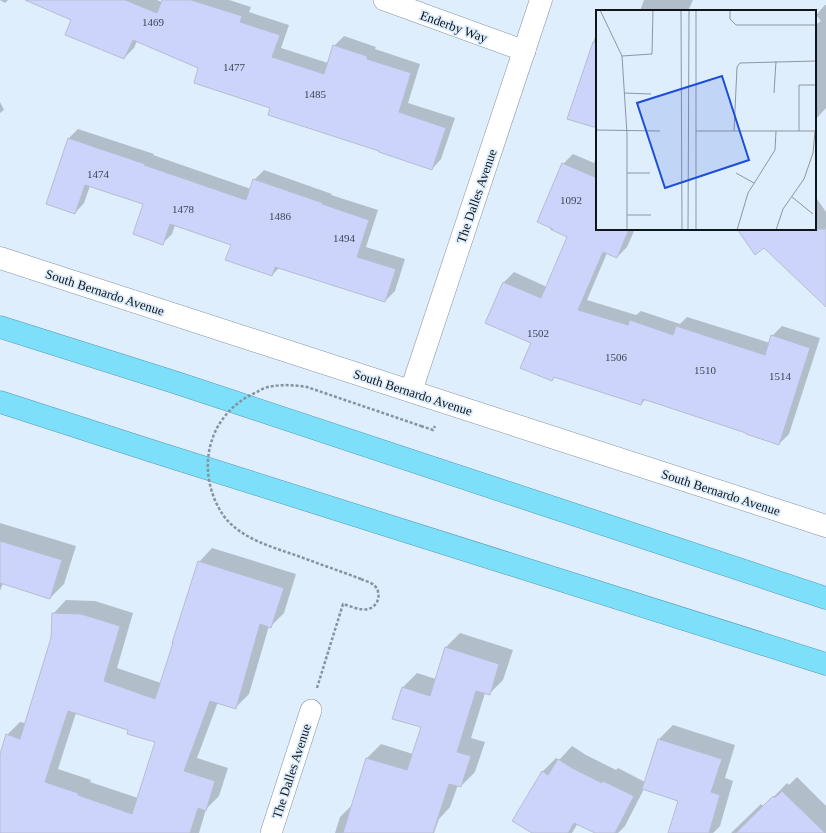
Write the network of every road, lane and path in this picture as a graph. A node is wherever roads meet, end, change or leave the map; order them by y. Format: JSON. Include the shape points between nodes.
{"nodes":[{"id":1,"x":384,"y":0,"type":"edge"},
{"id":2,"x":541,"y":0,"type":"edge"},
{"id":3,"x":525,"y":51,"type":"junction"},
{"id":4,"x":0,"y":258,"type":"edge"},
{"id":5,"x":0,"y":327,"type":"edge"},
{"id":6,"x":411,"y":391,"type":"junction"},
{"id":7,"x":0,"y":402,"type":"edge"},
{"id":8,"x":421,"y":426,"type":"dead end"},
{"id":9,"x":826,"y":526,"type":"edge"},
{"id":10,"x":826,"y":598,"type":"edge"},
{"id":11,"x":826,"y":664,"type":"edge"},
{"id":12,"x":312,"y":710,"type":"joint"},
{"id":13,"x":271,"y":833,"type":"edge"}],
"edges":[{"from":1,"to":3,"type":"street","name":"Enderby Way"},
{"from":2,"to":3,"type":"street","name":"The Dalles Avenue"},
{"from":3,"to":6,"type":"street","name":"The Dalles Avenue"},
{"from":4,"to":6,"type":"street","name":"South Bernardo Avenue"},
{"from":5,"to":10,"type":"highway"},
{"from":6,"to":9,"type":"street","name":"South Bernardo Avenue"},
{"from":7,"to":11,"type":"highway"},
{"from":8,"to":12,"type":"path","bridge":true,"via":[[307,387],[287,384],[267,387],[232,408],[219,423],[211,442],[207,462],[215,502],[226,518],[241,532],[258,542],[369,582],[379,592],[374,607],[367,610],[343,604]]},
{"from":12,"to":13,"type":"street","name":"The Dalles Avenue"}]}
